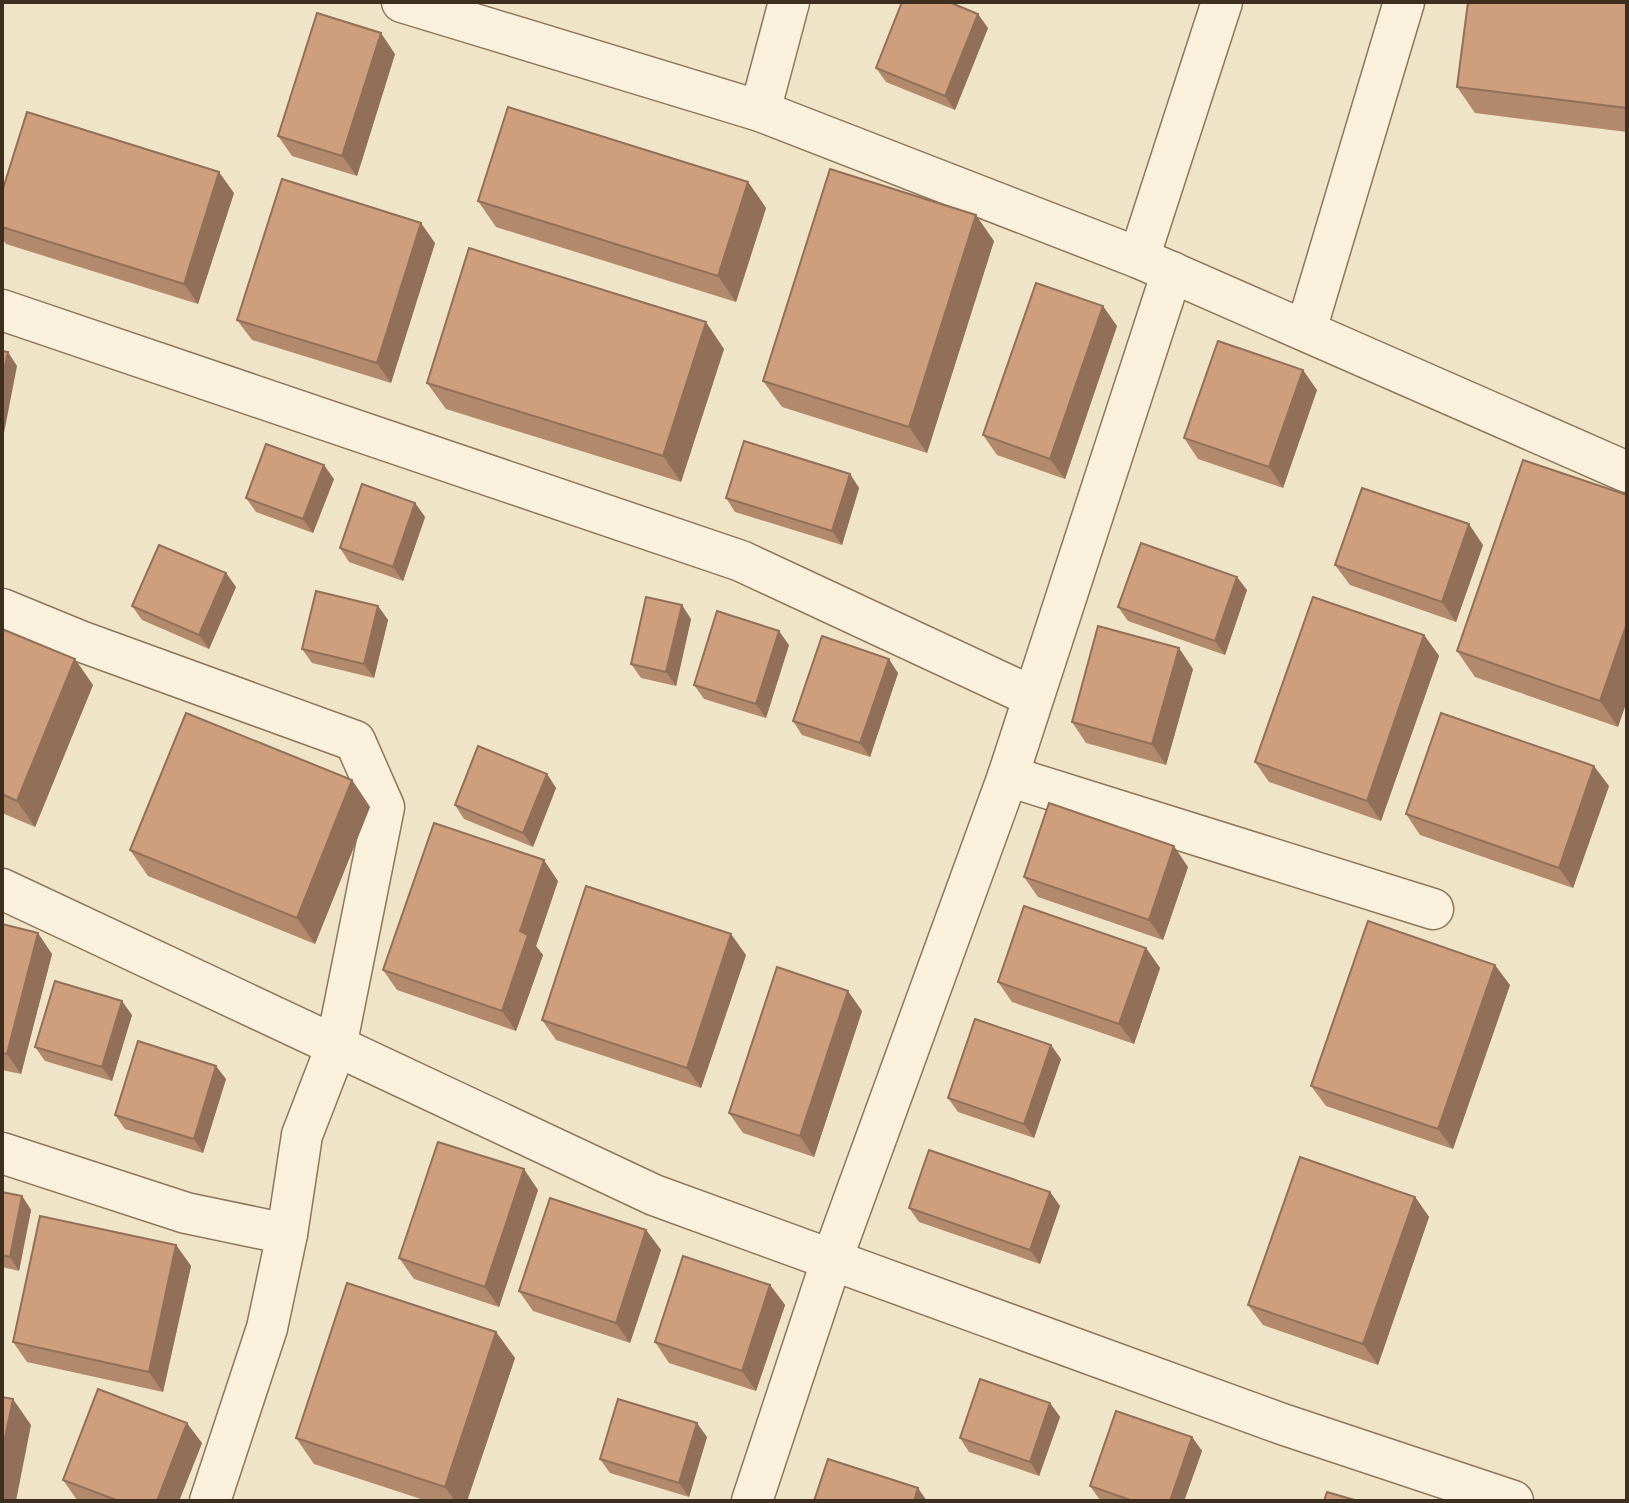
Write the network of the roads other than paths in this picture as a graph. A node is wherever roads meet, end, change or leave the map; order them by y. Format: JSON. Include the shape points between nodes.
{"nodes":[{"id":1,"x":402,"y":2,"type":"edge"},
{"id":2,"x":789,"y":2,"type":"edge"},
{"id":3,"x":1222,"y":2,"type":"edge"},
{"id":4,"x":1404,"y":2,"type":"edge"},
{"id":5,"x":760,"y":111,"type":"junction"},
{"id":6,"x":1155,"y":265,"type":"junction"},
{"id":7,"x":2,"y":310,"type":"edge"},
{"id":8,"x":1306,"y":330,"type":"junction"},
{"id":9,"x":1627,"y":472,"type":"edge"},
{"id":10,"x":2,"y":609,"type":"edge"},
{"id":11,"x":1033,"y":697,"type":"junction"},
{"id":12,"x":1008,"y":776,"type":"junction"},
{"id":13,"x":2,"y":889,"type":"edge"},
{"id":14,"x":1433,"y":909,"type":"dead end"},
{"id":15,"x":336,"y":1047,"type":"junction"},
{"id":16,"x":2,"y":1153,"type":"edge"},
{"id":17,"x":287,"y":1234,"type":"junction"},
{"id":18,"x":831,"y":1262,"type":"junction"},
{"id":19,"x":210,"y":1501,"type":"edge"},
{"id":20,"x":752,"y":1501,"type":"edge"},
{"id":21,"x":1513,"y":1501,"type":"edge"}],
"edges":[{"from":1,"to":5,"type":"street"},
{"from":2,"to":5,"type":"street"},
{"from":3,"to":6,"type":"street"},
{"from":4,"to":8,"type":"street"},
{"from":5,"to":6,"type":"street"},
{"from":6,"to":8,"type":"street"},
{"from":6,"to":11,"type":"street"},
{"from":7,"to":11,"type":"street","via":[[741,561]]},
{"from":8,"to":9,"type":"street"},
{"from":10,"to":15,"type":"street","via":[[355,741],[384,807]]},
{"from":11,"to":12,"type":"street"},
{"from":12,"to":14,"type":"street"},
{"from":12,"to":18,"type":"street"},
{"from":13,"to":15,"type":"street"},
{"from":15,"to":17,"type":"street","via":[[302,1135]]},
{"from":15,"to":18,"type":"street","via":[[654,1195]]},
{"from":16,"to":17,"type":"street","via":[[186,1213]]},
{"from":17,"to":19,"type":"street","via":[[267,1328]]},
{"from":18,"to":20,"type":"street"},
{"from":18,"to":21,"type":"street"}]}
